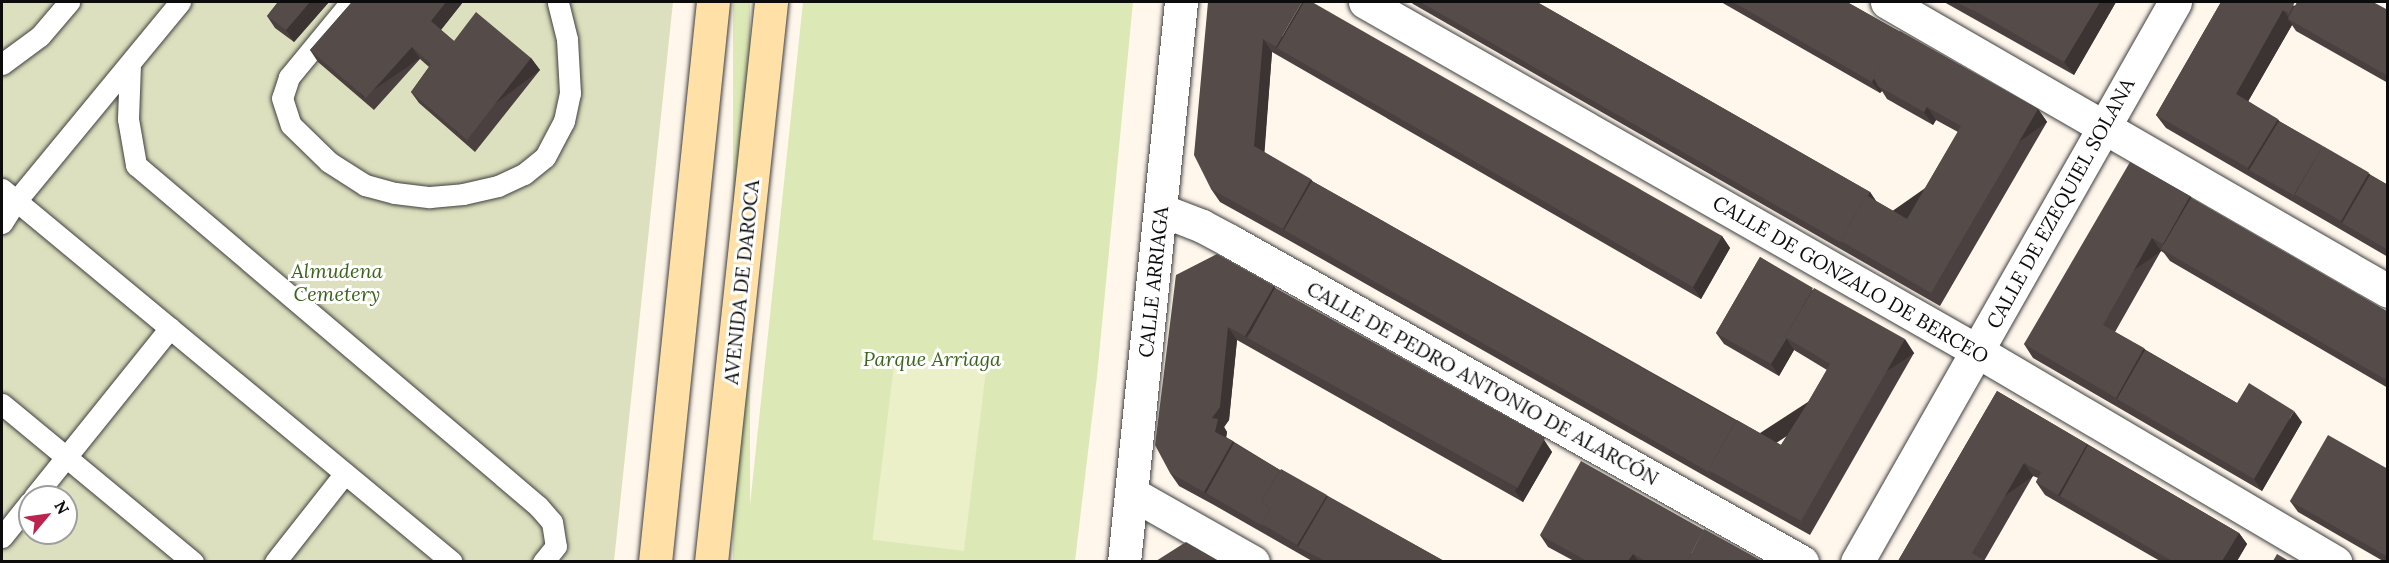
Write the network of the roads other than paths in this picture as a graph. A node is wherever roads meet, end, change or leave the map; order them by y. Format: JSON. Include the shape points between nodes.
{"nodes":[{"id":1,"x":69,"y":2,"type":"edge"},
{"id":2,"x":180,"y":2,"type":"edge"},
{"id":3,"x":558,"y":2,"type":"edge"},
{"id":4,"x":713,"y":2,"type":"edge"},
{"id":5,"x":771,"y":2,"type":"edge"},
{"id":6,"x":1181,"y":2,"type":"edge"},
{"id":7,"x":1365,"y":2,"type":"edge"},
{"id":8,"x":1887,"y":2,"type":"edge"},
{"id":9,"x":2175,"y":2,"type":"edge"},
{"id":10,"x":350,"y":3,"type":"edge"},
{"id":11,"x":2,"y":64,"type":"edge"},
{"id":12,"x":130,"y":64,"type":"junction"},
{"id":13,"x":2104,"y":125,"type":"junction"},
{"id":14,"x":9,"y":195,"type":"edge"},
{"id":15,"x":1161,"y":210,"type":"junction"},
{"id":16,"x":2,"y":223,"type":"edge"},
{"id":17,"x":2388,"y":291,"type":"edge"},
{"id":18,"x":170,"y":328,"type":"junction"},
{"id":19,"x":1977,"y":351,"type":"junction"},
{"id":20,"x":2,"y":404,"type":"edge"},
{"id":21,"x":68,"y":456,"type":"junction"},
{"id":22,"x":345,"y":473,"type":"junction"},
{"id":23,"x":44,"y":485,"type":"edge"},
{"id":24,"x":1131,"y":493,"type":"junction"},
{"id":25,"x":18,"y":517,"type":"edge"},
{"id":26,"x":2,"y":537,"type":"edge"},
{"id":27,"x":553,"y":556,"type":"edge"},
{"id":28,"x":192,"y":561,"type":"edge"},
{"id":29,"x":275,"y":561,"type":"edge"},
{"id":30,"x":452,"y":561,"type":"edge"},
{"id":31,"x":655,"y":561,"type":"edge"},
{"id":32,"x":711,"y":561,"type":"edge"},
{"id":33,"x":1124,"y":561,"type":"edge"},
{"id":34,"x":1253,"y":561,"type":"edge"},
{"id":35,"x":1802,"y":561,"type":"edge"},
{"id":36,"x":1857,"y":561,"type":"edge"},
{"id":37,"x":2335,"y":561,"type":"edge"}],
"edges":[{"from":1,"to":11,"type":"lane","via":[[40,36]]},
{"from":2,"to":12,"type":"lane"},
{"from":3,"to":10,"type":"lane","via":[[567,39],[570,93],[564,121],[545,157],[524,174],[498,186],[430,197],[365,185],[329,162],[291,124],[282,98],[289,77]]},
{"from":4,"to":31,"type":"main road"},
{"from":5,"to":32,"type":"main road","name":"AVENIDA DE DAROCA"},
{"from":6,"to":15,"type":"street","name":"CALLE ARRIAGA"},
{"from":7,"to":19,"type":"street","name":"CALLE DE GONZALO DE BERCEO"},
{"from":8,"to":13,"type":"street"},
{"from":9,"to":13,"type":"street","name":"CALLE DE EZEQUIEL SOLANA"},
{"from":12,"to":14,"type":"lane"},
{"from":12,"to":27,"type":"lane","via":[[128,119],[136,165],[538,506],[552,522]]},
{"from":13,"to":17,"type":"street"},
{"from":13,"to":19,"type":"street","name":"CALLE DE EZEQUIEL SOLANA"},
{"from":14,"to":16,"type":"lane"},
{"from":14,"to":18,"type":"lane"},
{"from":15,"to":24,"type":"street","name":"CALLE ARRIAGA"},
{"from":15,"to":35,"type":"street","name":"CALLE DE PEDRO ANTONIO DE ALARCÓN","via":[[1230,241]]},
{"from":18,"to":21,"type":"lane"},
{"from":18,"to":22,"type":"lane"},
{"from":19,"to":36,"type":"street","name":"CALLE DE EZEQUIEL SOLANA"},
{"from":19,"to":37,"type":"street","name":"CALLE DE GONZALO DE BERCEO"},
{"from":20,"to":21,"type":"lane"},
{"from":21,"to":23,"type":"lane"},
{"from":21,"to":28,"type":"lane"},
{"from":22,"to":29,"type":"lane"},
{"from":22,"to":30,"type":"lane"},
{"from":24,"to":33,"type":"street","name":"CALLE ARRIAGA"},
{"from":24,"to":34,"type":"street"},
{"from":25,"to":26,"type":"lane"}]}
